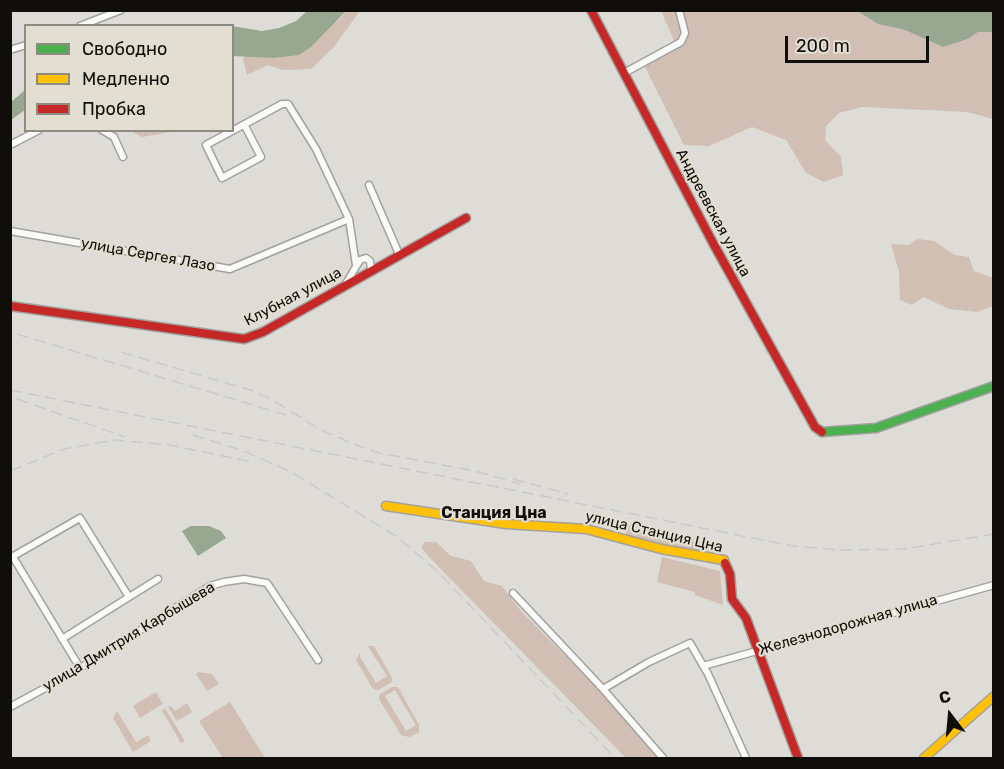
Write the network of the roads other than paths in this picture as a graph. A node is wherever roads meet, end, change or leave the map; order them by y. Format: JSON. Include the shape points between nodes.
{"nodes":[{"id":1,"x":121,"y":10,"type":"edge"},
{"id":2,"x":591,"y":10,"type":"edge"},
{"id":3,"x":679,"y":10,"type":"edge"},
{"id":4,"x":85,"y":24,"type":"edge"},
{"id":5,"x":624,"y":73,"type":"junction"},
{"id":6,"x":245,"y":126,"type":"junction"},
{"id":7,"x":234,"y":131,"type":"edge"},
{"id":8,"x":35,"y":132,"type":"edge"},
{"id":9,"x":105,"y":132,"type":"edge"},
{"id":10,"x":233,"y":132,"type":"edge"},
{"id":11,"x":10,"y":146,"type":"edge"},
{"id":12,"x":123,"y":157,"type":"dead end"},
{"id":13,"x":369,"y":185,"type":"dead end"},
{"id":14,"x":465,"y":218,"type":"dead end"},
{"id":15,"x":349,"y":219,"type":"junction"},
{"id":16,"x":10,"y":231,"type":"edge"},
{"id":17,"x":399,"y":254,"type":"junction"},
{"id":18,"x":356,"y":265,"type":"junction"},
{"id":19,"x":371,"y":270,"type":"junction"},
{"id":20,"x":345,"y":285,"type":"junction"},
{"id":21,"x":10,"y":306,"type":"edge"},
{"id":22,"x":993,"y":386,"type":"edge"},
{"id":23,"x":386,"y":506,"type":"dead end"},
{"id":24,"x":12,"y":558,"type":"edge"},
{"id":25,"x":158,"y":579,"type":"dead end"},
{"id":26,"x":993,"y":585,"type":"edge"},
{"id":27,"x":513,"y":593,"type":"dead end"},
{"id":28,"x":129,"y":597,"type":"junction"},
{"id":29,"x":62,"y":639,"type":"junction"},
{"id":30,"x":759,"y":650,"type":"junction"},
{"id":31,"x":318,"y":660,"type":"dead end"},
{"id":32,"x":703,"y":666,"type":"junction"},
{"id":33,"x":80,"y":668,"type":"junction"},
{"id":34,"x":603,"y":689,"type":"junction"},
{"id":35,"x":993,"y":696,"type":"edge"},
{"id":36,"x":10,"y":707,"type":"edge"},
{"id":37,"x":663,"y":759,"type":"edge"},
{"id":38,"x":746,"y":759,"type":"edge"},
{"id":39,"x":798,"y":759,"type":"edge"},
{"id":40,"x":924,"y":759,"type":"edge"}],
"edges":[{"from":1,"to":4,"type":"street"},
{"from":2,"to":5,"type":"street","name":"Андреевская улица"},
{"from":3,"to":5,"type":"street","via":[[685,33],[681,42]]},
{"from":5,"to":22,"type":"street","name":"Андреевская улица","via":[[815,427],[823,433],[876,428]]},
{"from":6,"to":7,"type":"street"},
{"from":6,"to":10,"type":"street","via":[[261,157],[222,178],[206,145]]},
{"from":6,"to":15,"type":"street","via":[[288,104]]},
{"from":8,"to":11,"type":"street"},
{"from":9,"to":12,"type":"street","via":[[114,137]]},
{"from":13,"to":17,"type":"street"},
{"from":14,"to":17,"type":"street","name":"Клубная улица"},
{"from":15,"to":16,"type":"street","name":"улица Сергея Лазо","via":[[230,269]]},
{"from":15,"to":18,"type":"street"},
{"from":17,"to":19,"type":"street","name":"Клубная улица"},
{"from":18,"to":19,"type":"street","via":[[366,258]]},
{"from":18,"to":20,"type":"street"},
{"from":19,"to":20,"type":"street","name":"Клубная улица"},
{"from":20,"to":21,"type":"street","name":"Клубная улица","via":[[263,332],[235,339]]},
{"from":23,"to":30,"type":"street","name":"улица Станция Цна","via":[[506,524],[586,528],[662,549],[723,560],[728,566],[732,599],[746,618]]},
{"from":24,"to":28,"type":"street","via":[[80,519]]},
{"from":24,"to":29,"type":"street"},
{"from":25,"to":28,"type":"street"},
{"from":26,"to":30,"type":"street","name":"Железнодорожная улица"},
{"from":27,"to":34,"type":"street"},
{"from":28,"to":29,"type":"street"},
{"from":29,"to":33,"type":"street"},
{"from":30,"to":32,"type":"street","name":"Железнодорожная улица"},
{"from":30,"to":39,"type":"street"},
{"from":31,"to":33,"type":"street","name":"улица Дмитрия Карбышева","via":[[267,583],[244,579],[210,586]]},
{"from":32,"to":34,"type":"street","via":[[690,643]]},
{"from":32,"to":38,"type":"street"},
{"from":33,"to":36,"type":"street","name":"улица Дмитрия Карбышева"},
{"from":34,"to":37,"type":"street"},
{"from":35,"to":40,"type":"street"}]}
